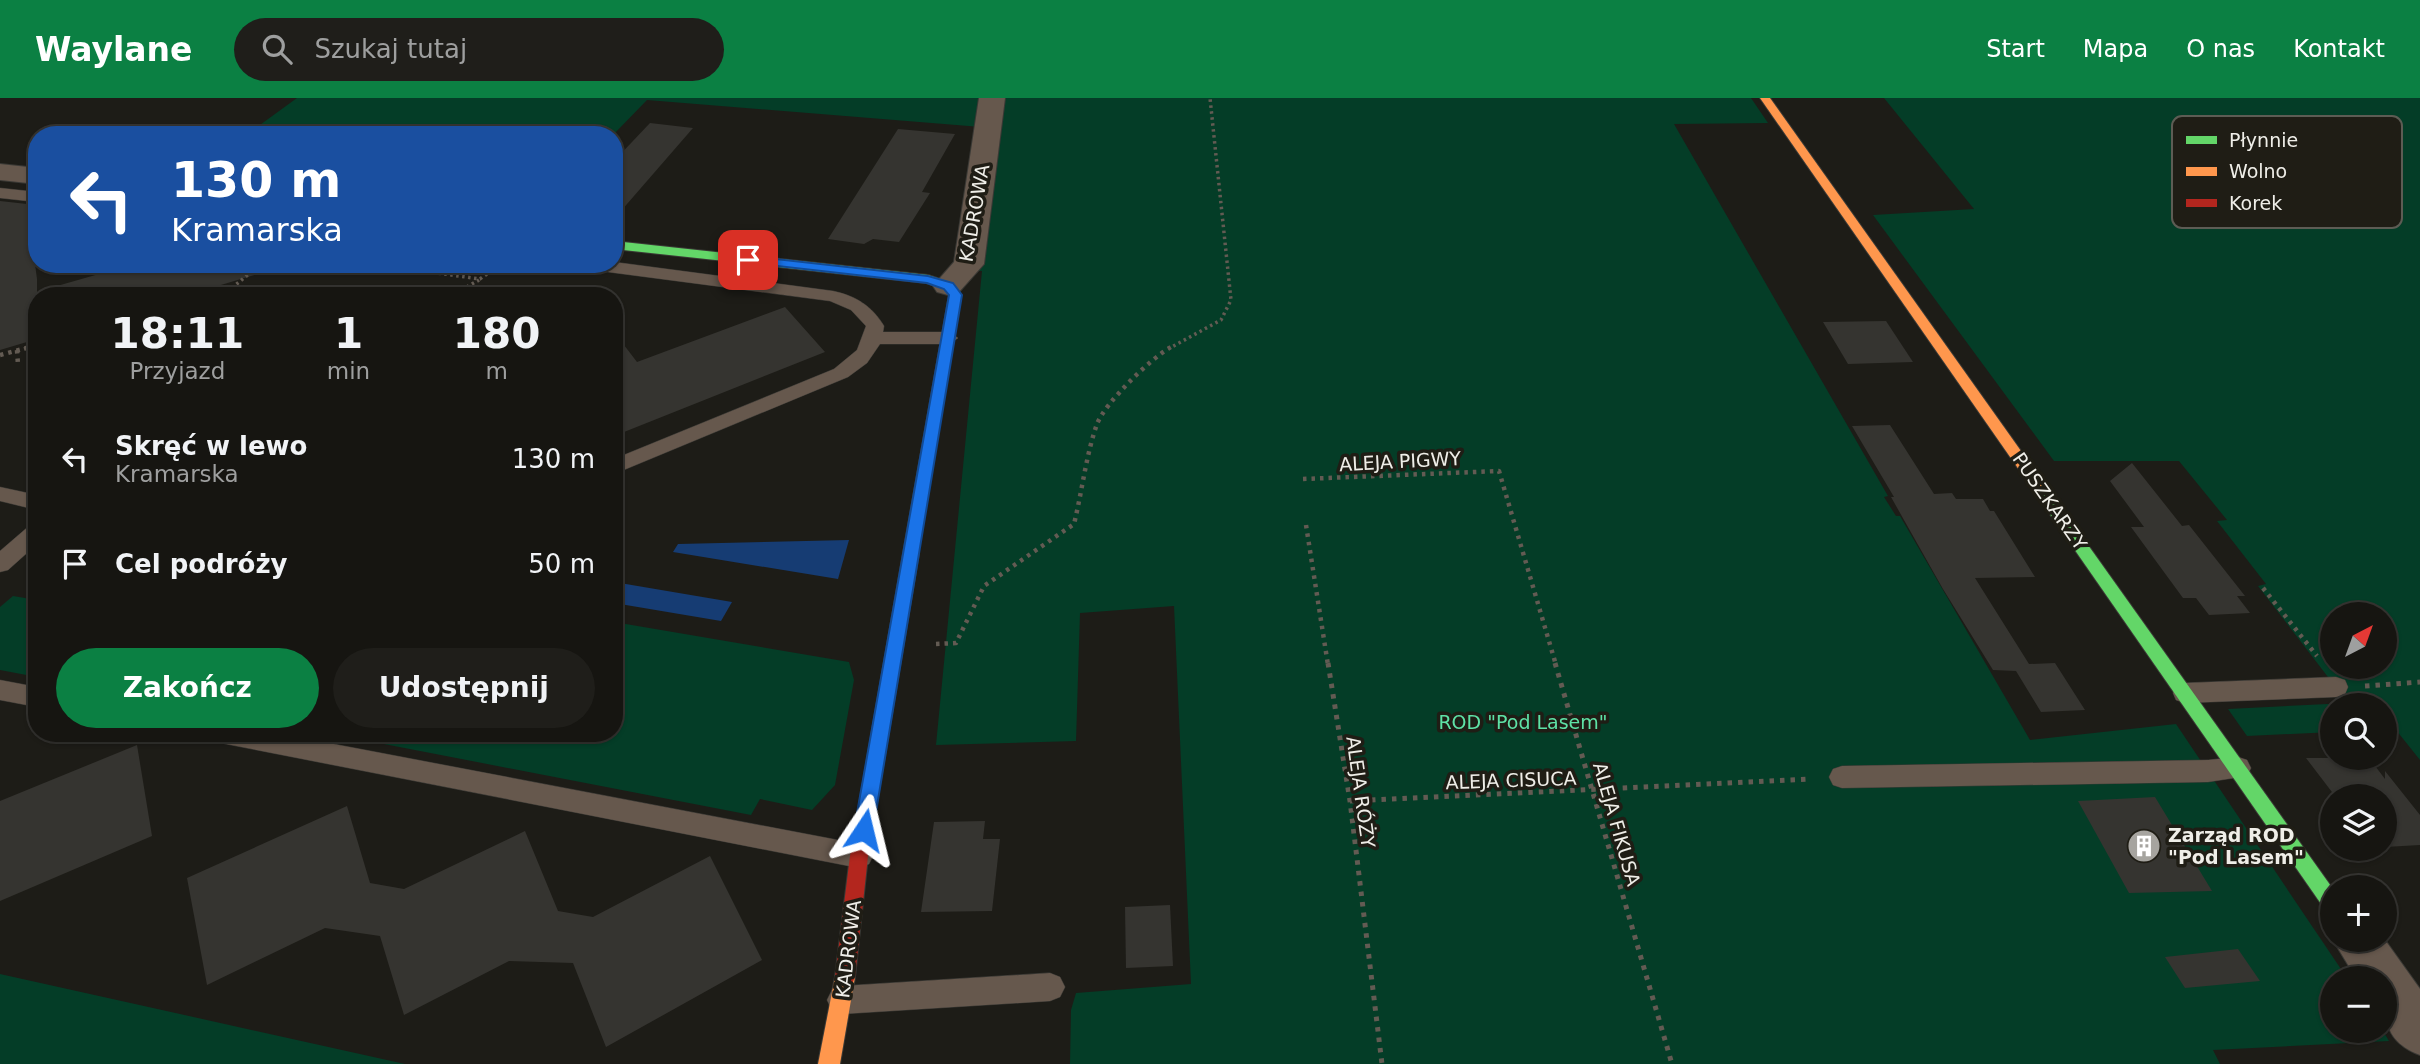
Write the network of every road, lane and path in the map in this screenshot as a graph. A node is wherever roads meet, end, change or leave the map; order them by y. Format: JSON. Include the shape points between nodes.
{"nodes":[{"id":1,"x":992,"y":98,"type":"edge"},
{"id":2,"x":1210,"y":98,"type":"edge"},
{"id":3,"x":1765,"y":98,"type":"edge"},
{"id":4,"x":0,"y":172,"type":"edge"},
{"id":5,"x":28,"y":175,"type":"edge"},
{"id":6,"x":0,"y":192,"type":"edge"},
{"id":7,"x":28,"y":196,"type":"edge"},
{"id":8,"x":623,"y":245,"type":"edge"},
{"id":9,"x":623,"y":269,"type":"edge"},
{"id":10,"x":250,"y":273,"type":"edge"},
{"id":11,"x":480,"y":279,"type":"dead end"},
{"id":12,"x":948,"y":286,"type":"junction"},
{"id":13,"x":233,"y":287,"type":"edge"},
{"id":14,"x":468,"y":287,"type":"edge"},
{"id":15,"x":873,"y":338,"type":"junction"},
{"id":16,"x":949,"y":338,"type":"junction"},
{"id":17,"x":28,"y":347,"type":"edge"},
{"id":18,"x":17,"y":350,"type":"junction"},
{"id":19,"x":0,"y":355,"type":"edge"},
{"id":20,"x":18,"y":365,"type":"dead end"},
{"id":21,"x":623,"y":463,"type":"edge"},
{"id":22,"x":1499,"y":471,"type":"joint"},
{"id":23,"x":1303,"y":480,"type":"dead end"},
{"id":24,"x":0,"y":494,"type":"edge"},
{"id":25,"x":28,"y":499,"type":"edge"},
{"id":26,"x":1306,"y":525,"type":"dead end"},
{"id":27,"x":28,"y":539,"type":"edge"},
{"id":28,"x":0,"y":564,"type":"edge"},
{"id":29,"x":2263,"y":588,"type":"dead end"},
{"id":30,"x":896,"y":646,"type":"junction"},
{"id":31,"x":2420,"y":682,"type":"edge"},
{"id":32,"x":2339,"y":687,"type":"junction"},
{"id":33,"x":0,"y":690,"type":"edge"},
{"id":34,"x":2185,"y":693,"type":"junction"},
{"id":35,"x":28,"y":695,"type":"edge"},
{"id":36,"x":268,"y":742,"type":"edge"},
{"id":37,"x":2238,"y":768,"type":"junction"},
{"id":38,"x":1842,"y":777,"type":"joint"},
{"id":39,"x":1594,"y":791,"type":"junction"},
{"id":40,"x":1349,"y":800,"type":"junction"},
{"id":41,"x":859,"y":856,"type":"junction"},
{"id":42,"x":2320,"y":886,"type":"edge"},
{"id":43,"x":1050,"y":987,"type":"dead end"},
{"id":44,"x":2397,"y":998,"type":"edge"},
{"id":45,"x":842,"y":1000,"type":"junction"},
{"id":46,"x":2420,"y":1031,"type":"edge"},
{"id":47,"x":829,"y":1064,"type":"edge"},
{"id":48,"x":1382,"y":1064,"type":"edge"},
{"id":49,"x":1672,"y":1064,"type":"edge"}],
"edges":[{"from":1,"to":12,"type":"street","name":"KADROWA","via":[[969,264]]},
{"from":2,"to":30,"type":"path","via":[[1231,300],[1221,320],[1161,352],[1117,397],[1098,422],[1074,524],[984,586],[956,643]]},
{"from":3,"to":34,"type":"street","name":"PUSZKARZY"},
{"from":4,"to":5,"type":"street"},
{"from":6,"to":7,"type":"lane"},
{"from":8,"to":12,"type":"street","via":[[928,279]]},
{"from":9,"to":15,"type":"lane","via":[[832,296],[869,314],[875,326]]},
{"from":10,"to":13,"type":"path"},
{"from":11,"to":14,"type":"path"},
{"from":12,"to":16,"type":"street","name":"KADROWA","via":[[956,295]]},
{"from":15,"to":16,"type":"lane"},
{"from":15,"to":21,"type":"lane","via":[[857,363],[834,377]]},
{"from":16,"to":30,"type":"street","name":"KADROWA"},
{"from":17,"to":18,"type":"path"},
{"from":18,"to":19,"type":"path"},
{"from":18,"to":20,"type":"path"},
{"from":22,"to":23,"type":"path","name":"ALEJA PIGWY"},
{"from":22,"to":39,"type":"path","name":"ALEJA FIKUSA"},
{"from":24,"to":25,"type":"lane"},
{"from":26,"to":40,"type":"path","name":"ALEJA RÓŻY"},
{"from":27,"to":28,"type":"lane"},
{"from":29,"to":32,"type":"path"},
{"from":30,"to":41,"type":"street","name":"KADROWA"},
{"from":31,"to":32,"type":"path"},
{"from":32,"to":34,"type":"lane"},
{"from":33,"to":35,"type":"lane"},
{"from":34,"to":37,"type":"street","name":"PUSZKARZY"},
{"from":36,"to":41,"type":"lane"},
{"from":37,"to":38,"type":"lane"},
{"from":37,"to":42,"type":"street","name":"PUSZKARZY"},
{"from":38,"to":39,"type":"path","name":"ALEJA CISUCA"},
{"from":39,"to":40,"type":"path","name":"ALEJA CISUCA"},
{"from":39,"to":49,"type":"path","name":"ALEJA FIKUSA"},
{"from":40,"to":48,"type":"path","name":"ALEJA RÓŻY"},
{"from":41,"to":45,"type":"street","name":"KADROWA"},
{"from":43,"to":45,"type":"lane"},
{"from":44,"to":46,"type":"street"},
{"from":45,"to":47,"type":"street","name":"KADROWA"}]}
